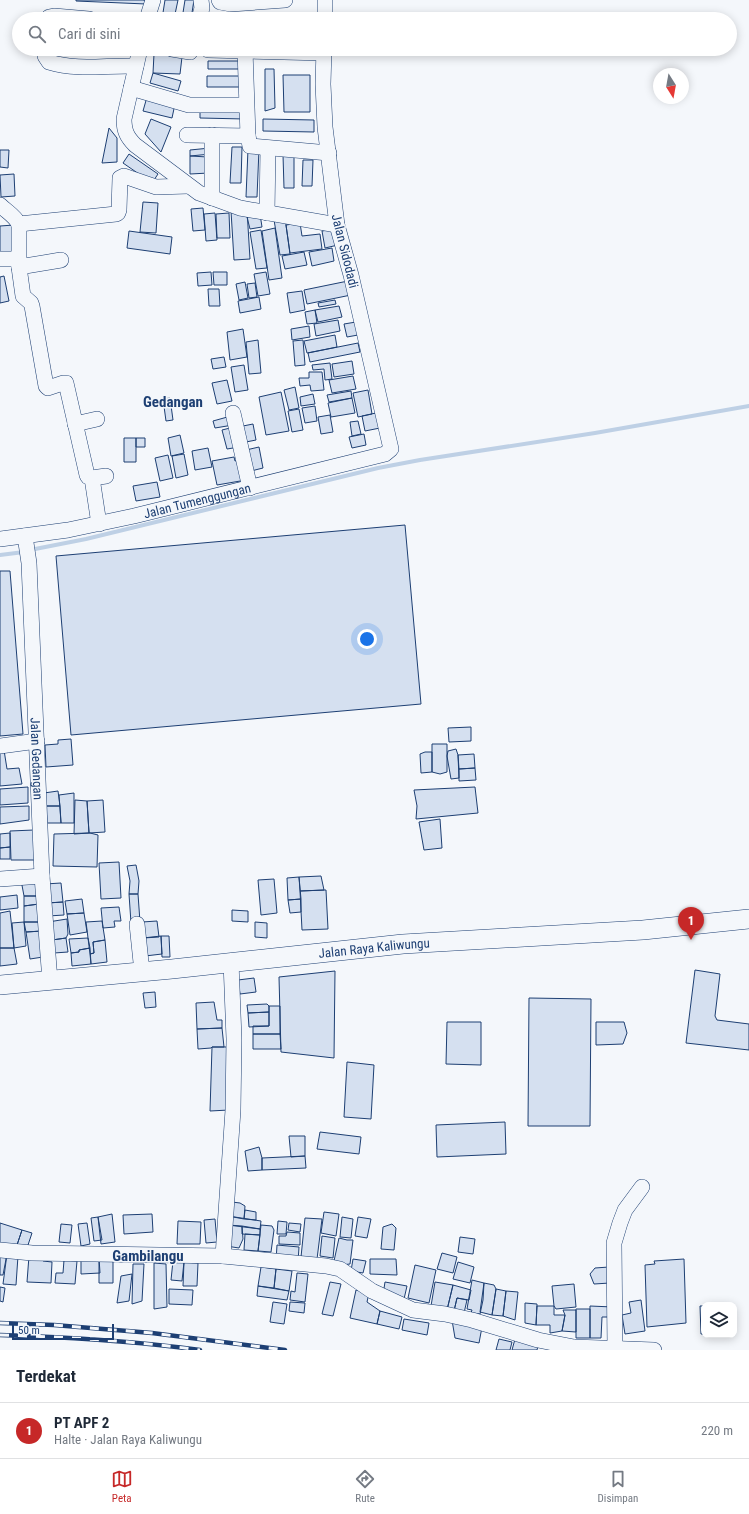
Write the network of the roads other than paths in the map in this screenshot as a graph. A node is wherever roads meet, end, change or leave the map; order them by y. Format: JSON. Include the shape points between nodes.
{"nodes":[{"id":1,"x":152,"y":0,"type":"edge"},
{"id":2,"x":200,"y":0,"type":"edge"},
{"id":3,"x":219,"y":0,"type":"edge"},
{"id":4,"x":285,"y":0,"type":"edge"},
{"id":5,"x":325,"y":0,"type":"edge"},
{"id":6,"x":257,"y":1,"type":"edge"},
{"id":7,"x":149,"y":12,"type":"edge"},
{"id":8,"x":201,"y":12,"type":"edge"},
{"id":9,"x":325,"y":12,"type":"edge"},
{"id":10,"x":45,"y":56,"type":"edge"},
{"id":11,"x":138,"y":56,"type":"edge"},
{"id":12,"x":245,"y":56,"type":"edge"},
{"id":13,"x":324,"y":56,"type":"edge"},
{"id":14,"x":136,"y":66,"type":"junction"},
{"id":15,"x":131,"y":88,"type":"junction"},
{"id":16,"x":246,"y":105,"type":"junction"},
{"id":17,"x":187,"y":135,"type":"dead end"},
{"id":18,"x":212,"y":135,"type":"junction"},
{"id":19,"x":248,"y":136,"type":"junction"},
{"id":20,"x":268,"y":148,"type":"junction"},
{"id":21,"x":329,"y":153,"type":"junction"},
{"id":22,"x":184,"y":186,"type":"junction"},
{"id":23,"x":212,"y":198,"type":"junction"},
{"id":24,"x":0,"y":205,"type":"edge"},
{"id":25,"x":267,"y":213,"type":"junction"},
{"id":26,"x":19,"y":224,"type":"junction"},
{"id":27,"x":337,"y":225,"type":"junction"},
{"id":28,"x":0,"y":259,"type":"edge"},
{"id":29,"x":60,"y":260,"type":"dead end"},
{"id":30,"x":19,"y":263,"type":"junction"},
{"id":31,"x":233,"y":413,"type":"dead end"},
{"id":32,"x":97,"y":419,"type":"dead end"},
{"id":33,"x":75,"y":424,"type":"junction"},
{"id":34,"x":391,"y":449,"type":"joint"},
{"id":35,"x":250,"y":488,"type":"junction"},
{"id":36,"x":99,"y":524,"type":"junction"},
{"id":37,"x":0,"y":539,"type":"edge"},
{"id":38,"x":26,"y":539,"type":"junction"},
{"id":39,"x":37,"y":741,"type":"junction"},
{"id":40,"x":0,"y":746,"type":"edge"},
{"id":41,"x":42,"y":876,"type":"junction"},
{"id":42,"x":0,"y":879,"type":"edge"},
{"id":43,"x":749,"y":919,"type":"edge"},
{"id":44,"x":137,"y":924,"type":"dead end"},
{"id":45,"x":231,"y":962,"type":"junction"},
{"id":46,"x":142,"y":972,"type":"junction"},
{"id":47,"x":50,"y":980,"type":"junction"},
{"id":48,"x":0,"y":985,"type":"edge"},
{"id":49,"x":642,"y":1186,"type":"dead end"},
{"id":50,"x":0,"y":1250,"type":"edge"},
{"id":51,"x":223,"y":1256,"type":"junction"},
{"id":52,"x":615,"y":1348,"type":"junction"},
{"id":53,"x":654,"y":1350,"type":"edge"}],
"edges":[{"from":1,"to":7,"type":"street"},
{"from":2,"to":8,"type":"street"},
{"from":3,"to":6,"type":"street","via":[[231,4]]},
{"from":4,"to":6,"type":"street"},
{"from":5,"to":9,"type":"street"},
{"from":10,"to":14,"type":"street","via":[[49,62],[65,67]]},
{"from":11,"to":14,"type":"street"},
{"from":12,"to":16,"type":"street"},
{"from":13,"to":21,"type":"street","name":"Jalan Sidodadi","via":[[325,127]]},
{"from":14,"to":15,"type":"street"},
{"from":15,"to":16,"type":"street","via":[[182,104]]},
{"from":15,"to":22,"type":"street","via":[[124,119],[124,130],[128,138]]},
{"from":16,"to":19,"type":"street"},
{"from":17,"to":18,"type":"street"},
{"from":18,"to":19,"type":"street"},
{"from":18,"to":23,"type":"street"},
{"from":19,"to":20,"type":"street","via":[[250,146]]},
{"from":20,"to":21,"type":"street"},
{"from":20,"to":25,"type":"street"},
{"from":21,"to":27,"type":"street","name":"Jalan Sidodadi"},
{"from":22,"to":23,"type":"street"},
{"from":22,"to":26,"type":"street","via":[[150,186],[124,176],[120,178],[119,210],[116,214]]},
{"from":23,"to":25,"type":"street","via":[[240,208]]},
{"from":24,"to":26,"type":"street","via":[[15,217]]},
{"from":25,"to":27,"type":"street"},
{"from":26,"to":30,"type":"street"},
{"from":27,"to":34,"type":"street","name":"Jalan Sidodadi"},
{"from":28,"to":30,"type":"street"},
{"from":29,"to":30,"type":"street"},
{"from":30,"to":33,"type":"street","via":[[23,296],[32,306],[46,386],[48,388],[63,382],[67,388]]},
{"from":31,"to":35,"type":"street"},
{"from":32,"to":33,"type":"street"},
{"from":33,"to":36,"type":"street","via":[[87,475],[99,477]]},
{"from":34,"to":35,"type":"street","name":"Jalan Tumenggungan","via":[[385,454]]},
{"from":35,"to":36,"type":"street","name":"Jalan Tumenggungan"},
{"from":36,"to":38,"type":"street","name":"Jalan Tumenggungan"},
{"from":37,"to":38,"type":"street","name":"Jalan Tumenggungan"},
{"from":38,"to":39,"type":"street","name":"Jalan Gedangan"},
{"from":39,"to":40,"type":"street"},
{"from":39,"to":41,"type":"street","name":"Jalan Gedangan"},
{"from":41,"to":42,"type":"street"},
{"from":41,"to":47,"type":"street","name":"Jalan Gedangan"},
{"from":43,"to":45,"type":"main road","name":"Jalan Raya Kaliwungu","via":[[643,930],[403,944]]},
{"from":44,"to":46,"type":"street"},
{"from":45,"to":46,"type":"main road","name":"Jalan Raya Kaliwungu"},
{"from":45,"to":51,"type":"street","via":[[233,1110]]},
{"from":46,"to":47,"type":"main road","name":"Jalan Raya Kaliwungu"},
{"from":47,"to":48,"type":"main road","name":"Jalan Raya Kaliwungu"},
{"from":49,"to":52,"type":"street","via":[[625,1210],[614,1243]]},
{"from":50,"to":51,"type":"street","via":[[32,1253]]},
{"from":51,"to":52,"type":"street","via":[[340,1269],[372,1291],[413,1310],[472,1320],[545,1341],[574,1346]]},
{"from":52,"to":53,"type":"street"}]}
